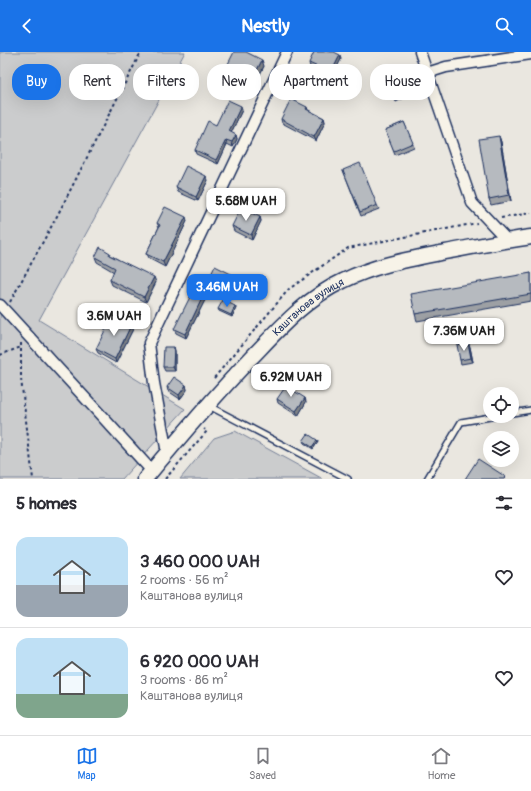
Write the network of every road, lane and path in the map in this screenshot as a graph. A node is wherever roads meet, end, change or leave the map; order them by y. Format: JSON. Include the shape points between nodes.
{"nodes":[{"id":1,"x":141,"y":52,"type":"edge"},
{"id":2,"x":287,"y":52,"type":"edge"},
{"id":3,"x":420,"y":52,"type":"edge"},
{"id":4,"x":531,"y":54,"type":"edge"},
{"id":5,"x":424,"y":64,"type":"edge"},
{"id":6,"x":435,"y":70,"type":"edge"},
{"id":7,"x":435,"y":96,"type":"edge"},
{"id":8,"x":531,"y":238,"type":"edge"},
{"id":9,"x":508,"y":240,"type":"junction"},
{"id":10,"x":3,"y":308,"type":"edge"},
{"id":11,"x":22,"y":328,"type":"junction"},
{"id":12,"x":21,"y":347,"type":"junction"},
{"id":13,"x":0,"y":354,"type":"edge"},
{"id":14,"x":208,"y":406,"type":"junction"},
{"id":15,"x":531,"y":410,"type":"edge"},
{"id":16,"x":519,"y":412,"type":"edge"},
{"id":17,"x":483,"y":418,"type":"edge"},
{"id":18,"x":207,"y":431,"type":"dead end"},
{"id":19,"x":167,"y":453,"type":"junction"},
{"id":20,"x":149,"y":475,"type":"edge"},
{"id":21,"x":33,"y":479,"type":"edge"},
{"id":22,"x":165,"y":479,"type":"edge"},
{"id":23,"x":348,"y":479,"type":"edge"},
{"id":24,"x":427,"y":479,"type":"edge"}],
"edges":[{"from":1,"to":10,"type":"path","via":[[56,218]]},
{"from":2,"to":19,"type":"street","via":[[149,343]]},
{"from":3,"to":5,"type":"street"},
{"from":4,"to":6,"type":"street"},
{"from":7,"to":9,"type":"street","via":[[472,203]]},
{"from":8,"to":9,"type":"main road","name":"Каштанова вулиця"},
{"from":9,"to":14,"type":"main road","name":"Каштанова вулиця","via":[[394,262],[343,280],[305,304]]},
{"from":10,"to":11,"type":"street"},
{"from":11,"to":12,"type":"path"},
{"from":11,"to":20,"type":"street"},
{"from":12,"to":13,"type":"path"},
{"from":12,"to":21,"type":"path","via":[[21,379]]},
{"from":14,"to":19,"type":"main road","name":"Каштанова вулиця"},
{"from":14,"to":23,"type":"lane"},
{"from":15,"to":16,"type":"lane"},
{"from":17,"to":24,"type":"lane","via":[[461,422]]},
{"from":18,"to":22,"type":"path"},
{"from":19,"to":20,"type":"main road","name":"Каштанова вулиця"}]}
